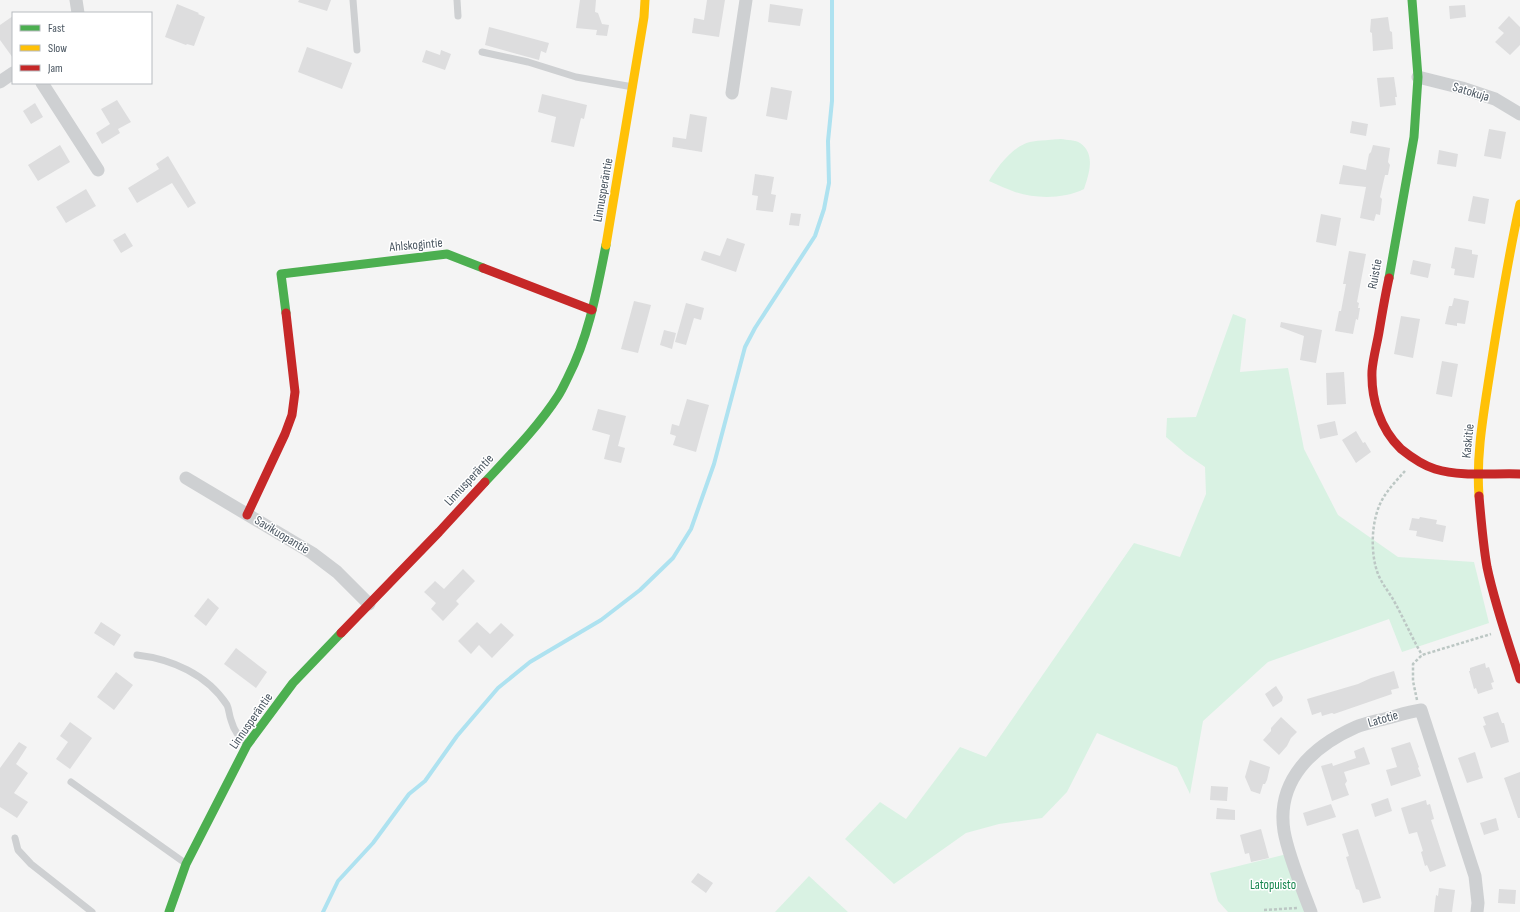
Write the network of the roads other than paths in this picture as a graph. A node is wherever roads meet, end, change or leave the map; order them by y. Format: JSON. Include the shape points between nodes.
{"nodes":[{"id":1,"x":76,"y":0,"type":"edge"},
{"id":2,"x":352,"y":0,"type":"edge"},
{"id":3,"x":457,"y":0,"type":"edge"},
{"id":4,"x":645,"y":0,"type":"edge"},
{"id":5,"x":746,"y":0,"type":"edge"},
{"id":6,"x":1412,"y":0,"type":"edge"},
{"id":7,"x":78,"y":12,"type":"edge"},
{"id":8,"x":458,"y":16,"type":"dead end"},
{"id":9,"x":357,"y":50,"type":"dead end"},
{"id":10,"x":482,"y":52,"type":"dead end"},
{"id":11,"x":12,"y":74,"type":"edge"},
{"id":12,"x":1418,"y":78,"type":"junction"},
{"id":13,"x":0,"y":82,"type":"edge"},
{"id":14,"x":43,"y":84,"type":"edge"},
{"id":15,"x":633,"y":87,"type":"junction"},
{"id":16,"x":732,"y":93,"type":"dead end"},
{"id":17,"x":1520,"y":114,"type":"edge"},
{"id":18,"x":98,"y":170,"type":"dead end"},
{"id":19,"x":1520,"y":204,"type":"edge"},
{"id":20,"x":592,"y":310,"type":"junction"},
{"id":21,"x":1478,"y":473,"type":"junction"},
{"id":22,"x":1520,"y":474,"type":"edge"},
{"id":23,"x":186,"y":478,"type":"dead end"},
{"id":24,"x":248,"y":515,"type":"junction"},
{"id":25,"x":370,"y":604,"type":"junction"},
{"id":26,"x":137,"y":655,"type":"dead end"},
{"id":27,"x":1520,"y":679,"type":"edge"},
{"id":28,"x":247,"y":745,"type":"junction"},
{"id":29,"x":71,"y":782,"type":"dead end"},
{"id":30,"x":15,"y":838,"type":"dead end"},
{"id":31,"x":186,"y":864,"type":"junction"},
{"id":32,"x":1310,"y":910,"type":"edge"},
{"id":33,"x":92,"y":912,"type":"edge"},
{"id":34,"x":169,"y":912,"type":"edge"},
{"id":35,"x":1477,"y":912,"type":"edge"}],
"edges":[{"from":1,"to":7,"type":"street"},
{"from":2,"to":9,"type":"lane"},
{"from":3,"to":8,"type":"lane"},
{"from":4,"to":15,"type":"street","name":"Linnusperäntie"},
{"from":5,"to":16,"type":"street"},
{"from":6,"to":12,"type":"street","name":"Ruistie"},
{"from":10,"to":15,"type":"lane","via":[[528,62],[576,77]]},
{"from":11,"to":13,"type":"street"},
{"from":12,"to":17,"type":"street","name":"Satokuja","via":[[1495,99]]},
{"from":12,"to":21,"type":"street","name":"Ruistie","via":[[1414,138],[1372,370],[1372,387],[1381,422],[1392,439],[1415,461],[1428,468],[1443,471]]},
{"from":14,"to":18,"type":"street"},
{"from":15,"to":20,"type":"street","name":"Linnusperäntie","via":[[613,210]]},
{"from":19,"to":21,"type":"street","name":"Kaskitie","via":[[1509,251],[1494,347]]},
{"from":20,"to":24,"type":"street","name":"Ahlskogintie","via":[[447,254],[281,274],[295,392],[292,415]]},
{"from":20,"to":25,"type":"street","name":"Linnusperäntie","via":[[574,365],[558,396],[528,435]]},
{"from":21,"to":22,"type":"street","name":"Ruistie"},
{"from":21,"to":27,"type":"street","name":"Kaskitie","via":[[1482,531],[1490,574],[1504,631]]},
{"from":23,"to":24,"type":"street","name":"Savikuopantie"},
{"from":24,"to":25,"type":"street","name":"Savikuopantie","via":[[312,553],[337,572]]},
{"from":25,"to":28,"type":"street","name":"Linnusperäntie","via":[[294,683]]},
{"from":26,"to":28,"type":"lane","via":[[155,657],[174,664],[194,673],[214,689],[228,706],[236,734]]},
{"from":28,"to":31,"type":"street","name":"Linnusperäntie"},
{"from":29,"to":31,"type":"lane"},
{"from":30,"to":33,"type":"lane","via":[[18,850],[31,864]]},
{"from":31,"to":34,"type":"street","name":"Linnusperäntie"},
{"from":32,"to":35,"type":"street","name":"Latotie","via":[[1284,831],[1284,808],[1289,784],[1306,760],[1326,744],[1357,727],[1421,710],[1475,876]]}]}
